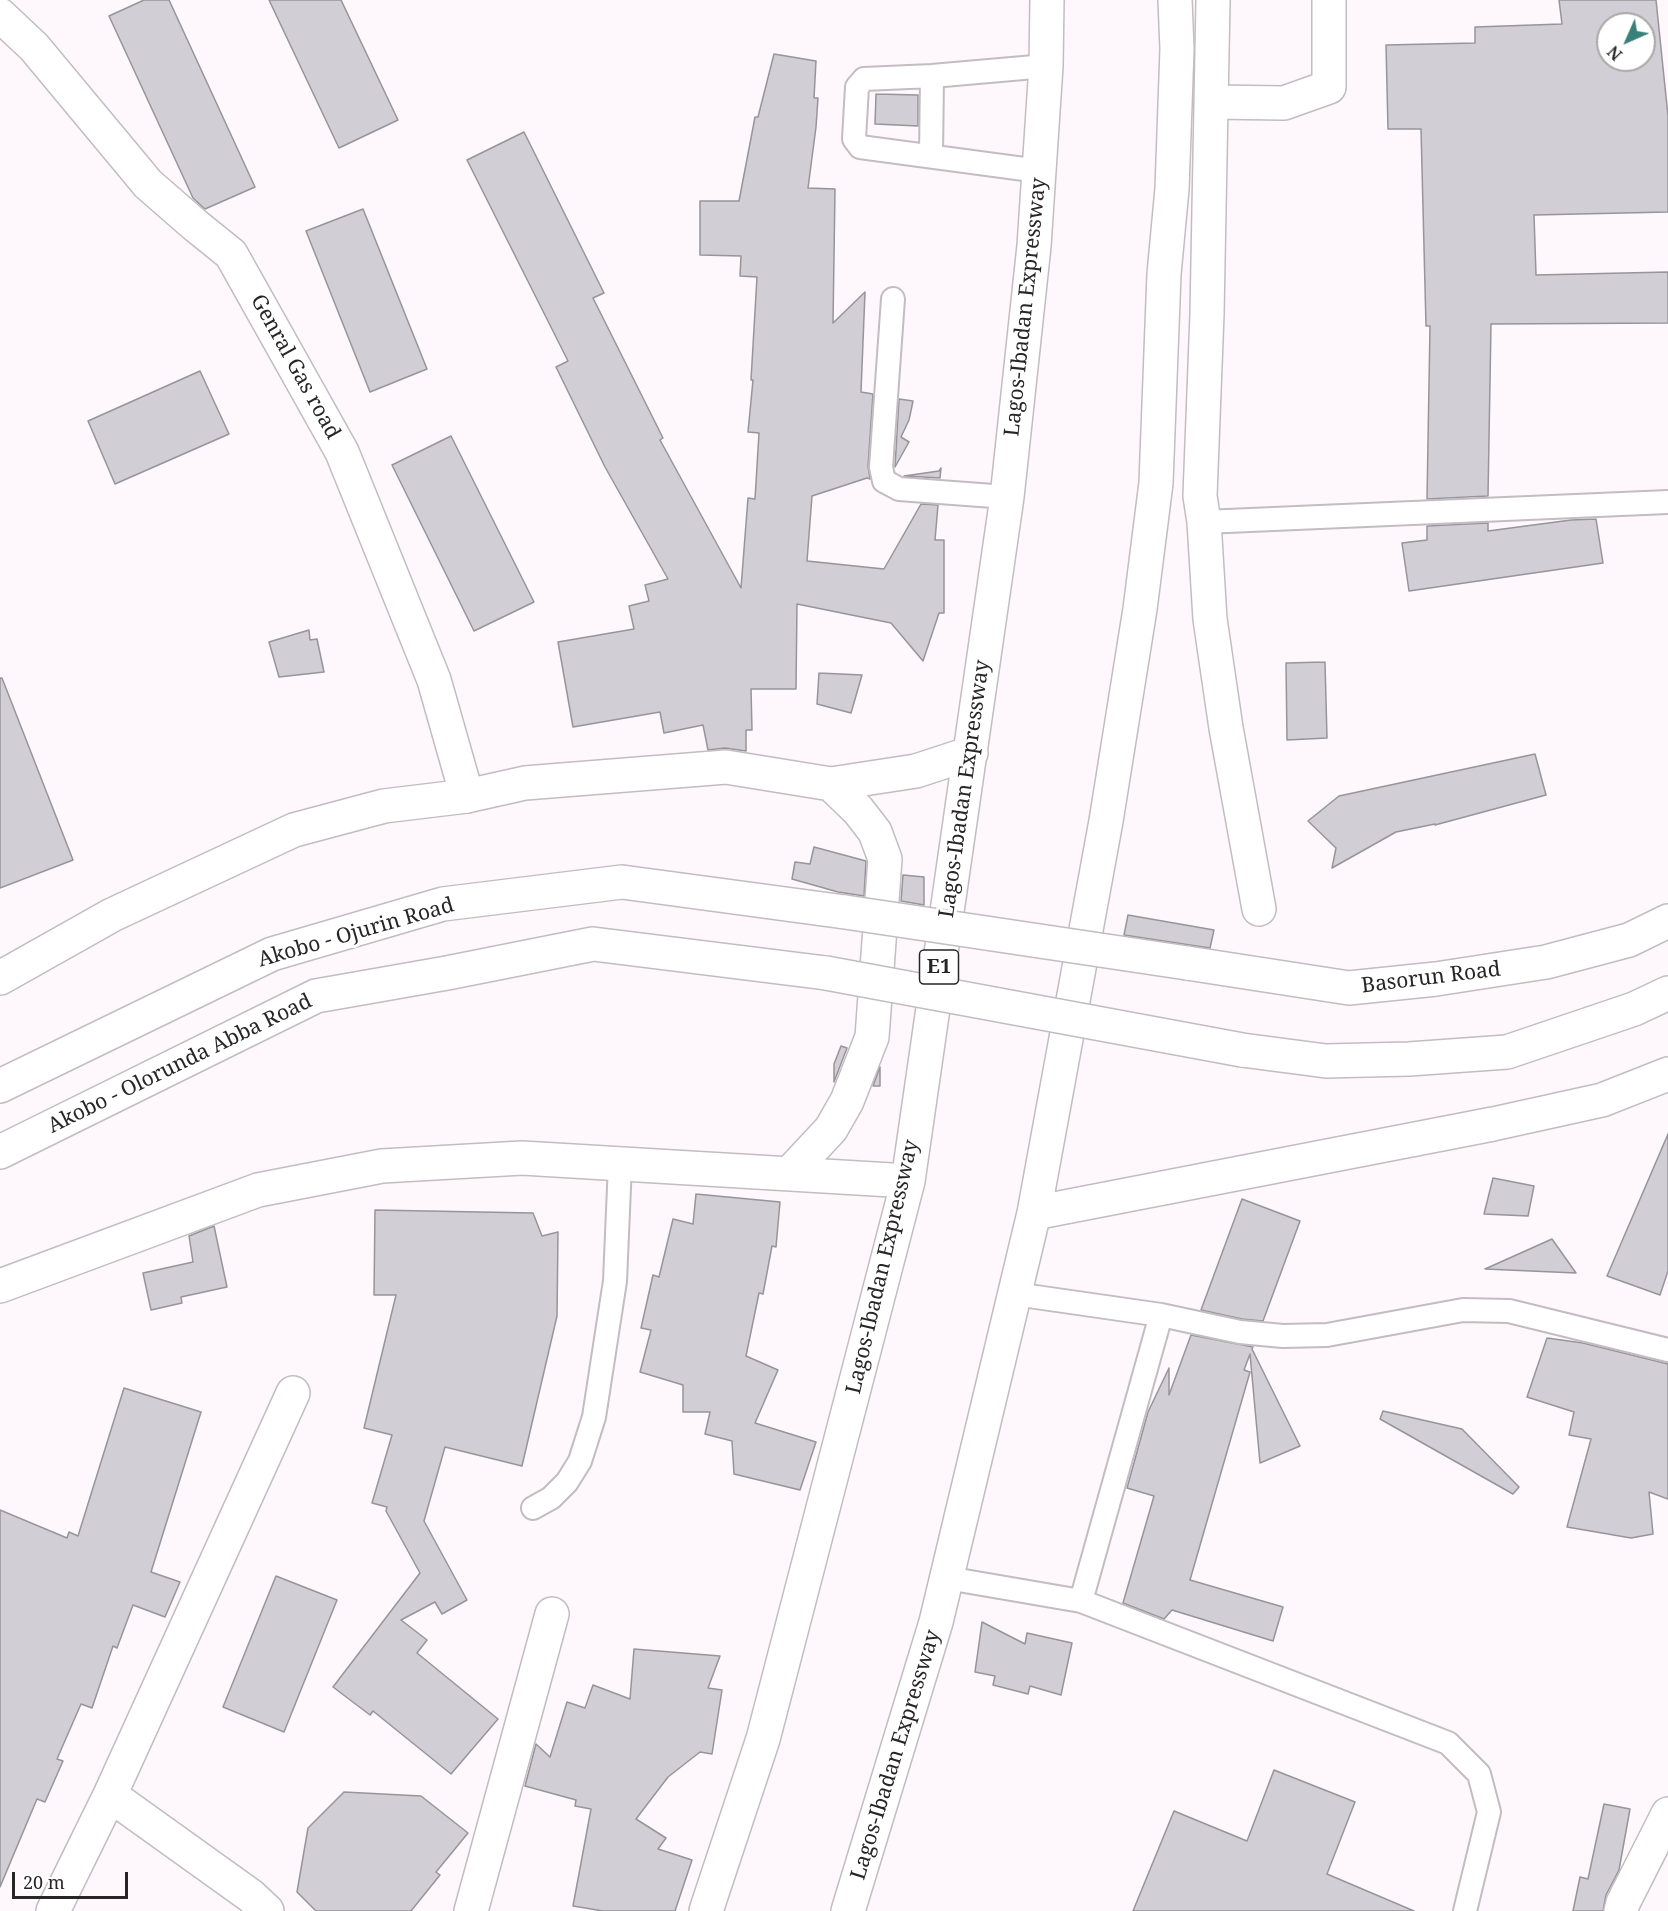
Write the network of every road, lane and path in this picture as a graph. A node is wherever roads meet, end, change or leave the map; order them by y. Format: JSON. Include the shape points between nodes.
{"nodes":[{"id":1,"x":1047,"y":0,"type":"edge"},
{"id":2,"x":1175,"y":0,"type":"edge"},
{"id":3,"x":1213,"y":0,"type":"edge"},
{"id":4,"x":1329,"y":0,"type":"edge"},
{"id":5,"x":0,"y":15,"type":"edge"},
{"id":6,"x":1046,"y":66,"type":"junction"},
{"id":7,"x":932,"y":76,"type":"junction"},
{"id":8,"x":1212,"y":102,"type":"junction"},
{"id":9,"x":931,"y":156,"type":"junction"},
{"id":10,"x":1039,"y":171,"type":"junction"},
{"id":11,"x":893,"y":299,"type":"dead end"},
{"id":12,"x":1007,"y":497,"type":"junction"},
{"id":13,"x":1668,"y":502,"type":"edge"},
{"id":14,"x":1204,"y":522,"type":"junction"},
{"id":15,"x":971,"y":753,"type":"junction"},
{"id":16,"x":831,"y":784,"type":"junction"},
{"id":17,"x":467,"y":796,"type":"junction"},
{"id":18,"x":1259,"y":909,"type":"dead end"},
{"id":19,"x":1668,"y":921,"type":"edge"},
{"id":20,"x":1187,"y":963,"type":"joint"},
{"id":21,"x":0,"y":978,"type":"edge"},
{"id":22,"x":1668,"y":993,"type":"edge"},
{"id":23,"x":1668,"y":1074,"type":"edge"},
{"id":24,"x":0,"y":1086,"type":"edge"},
{"id":25,"x":0,"y":1152,"type":"edge"},
{"id":26,"x":620,"y":1164,"type":"junction"},
{"id":27,"x":789,"y":1174,"type":"junction"},
{"id":28,"x":908,"y":1181,"type":"junction"},
{"id":29,"x":1034,"y":1214,"type":"junction"},
{"id":30,"x":0,"y":1286,"type":"edge"},
{"id":31,"x":1015,"y":1294,"type":"junction"},
{"id":32,"x":1161,"y":1315,"type":"junction"},
{"id":33,"x":1668,"y":1350,"type":"edge"},
{"id":34,"x":293,"y":1394,"type":"dead end"},
{"id":35,"x":533,"y":1508,"type":"dead end"},
{"id":36,"x":947,"y":1578,"type":"junction"},
{"id":37,"x":1081,"y":1601,"type":"junction"},
{"id":38,"x":552,"y":1614,"type":"dead end"},
{"id":39,"x":110,"y":1796,"type":"junction"},
{"id":40,"x":1668,"y":1814,"type":"edge"},
{"id":41,"x":53,"y":1911,"type":"edge"},
{"id":42,"x":267,"y":1911,"type":"edge"},
{"id":43,"x":471,"y":1911,"type":"edge"},
{"id":44,"x":706,"y":1911,"type":"edge"},
{"id":45,"x":848,"y":1911,"type":"edge"},
{"id":46,"x":1465,"y":1911,"type":"edge"},
{"id":47,"x":1621,"y":1911,"type":"edge"}],
"edges":[{"from":1,"to":6,"type":"main road","name":"Lagos-Ibadan Expressway","number":"E1"},
{"from":2,"to":29,"type":"main road","name":"Lagos-Ibadan Expressway","via":[[1172,189],[1164,273],[1156,483],[1106,820]]},
{"from":3,"to":8,"type":"main road"},
{"from":4,"to":8,"type":"main road","via":[[1329,87],[1284,103]]},
{"from":5,"to":17,"type":"main road","name":"Genral Gas road","via":[[34,47],[148,184],[231,254],[342,452],[434,681]]},
{"from":6,"to":7,"type":"lane"},
{"from":6,"to":10,"type":"main road","name":"Lagos-Ibadan Expressway","number":"E1"},
{"from":7,"to":9,"type":"lane"},
{"from":7,"to":9,"type":"lane","via":[[864,79],[857,87],[854,139],[860,147]]},
{"from":8,"to":14,"type":"main road","via":[[1200,496]]},
{"from":9,"to":10,"type":"lane"},
{"from":10,"to":12,"type":"main road","name":"Lagos-Ibadan Expressway","number":"E1"},
{"from":11,"to":12,"type":"lane","via":[[881,468],[884,481],[899,489]]},
{"from":12,"to":15,"type":"main road","name":"Lagos-Ibadan Expressway","number":"E1"},
{"from":13,"to":14,"type":"lane"},
{"from":14,"to":18,"type":"main road","via":[[1212,630]]},
{"from":15,"to":16,"type":"main road","via":[[916,771]]},
{"from":15,"to":28,"type":"main road","name":"Lagos-Ibadan Expressway","number":"E1"},
{"from":16,"to":17,"type":"main road","via":[[726,767],[525,783]]},
{"from":16,"to":27,"type":"main road","via":[[875,832],[885,859],[872,1037],[847,1101],[831,1129]]},
{"from":17,"to":21,"type":"main road","via":[[384,806],[294,830],[112,915]]},
{"from":19,"to":20,"type":"main road","name":"Basorun Road","via":[[1629,940],[1546,962],[1349,988]]},
{"from":20,"to":24,"type":"main road","name":"Akobo - Ojurin Road","bridge":true,"via":[[622,882],[443,904],[272,954]]},
{"from":22,"to":25,"type":"main road","name":"Akobo - Olorunda Abba Road","bridge":true,"via":[[1634,1009],[1507,1052],[1326,1061],[1242,1050],[826,973],[593,944],[316,996]]},
{"from":23,"to":29,"type":"main road","via":[[1580,1105]]},
{"from":26,"to":27,"type":"main road"},
{"from":26,"to":30,"type":"main road","via":[[522,1158],[382,1166],[304,1180],[258,1190]]},
{"from":26,"to":35,"type":"lane","via":[[615,1281],[594,1417],[580,1461],[567,1482]]},
{"from":27,"to":28,"type":"main road"},
{"from":28,"to":44,"type":"main road","name":"Lagos-Ibadan Expressway","number":"E1","via":[[763,1739]]},
{"from":29,"to":31,"type":"main road","name":"Lagos-Ibadan Expressway"},
{"from":31,"to":32,"type":"lane"},
{"from":31,"to":36,"type":"main road","name":"Lagos-Ibadan Expressway"},
{"from":32,"to":33,"type":"lane","via":[[1240,1332],[1327,1335],[1463,1310],[1509,1311]]},
{"from":32,"to":37,"type":"lane"},
{"from":34,"to":39,"type":"main road"},
{"from":36,"to":37,"type":"lane"},
{"from":36,"to":45,"type":"main road","name":"Lagos-Ibadan Expressway"},
{"from":37,"to":46,"type":"lane","via":[[1448,1743],[1479,1774],[1489,1812]]},
{"from":38,"to":43,"type":"main road"},
{"from":39,"to":41,"type":"main road"},
{"from":39,"to":42,"type":"main road"},
{"from":40,"to":47,"type":"main road"}]}
